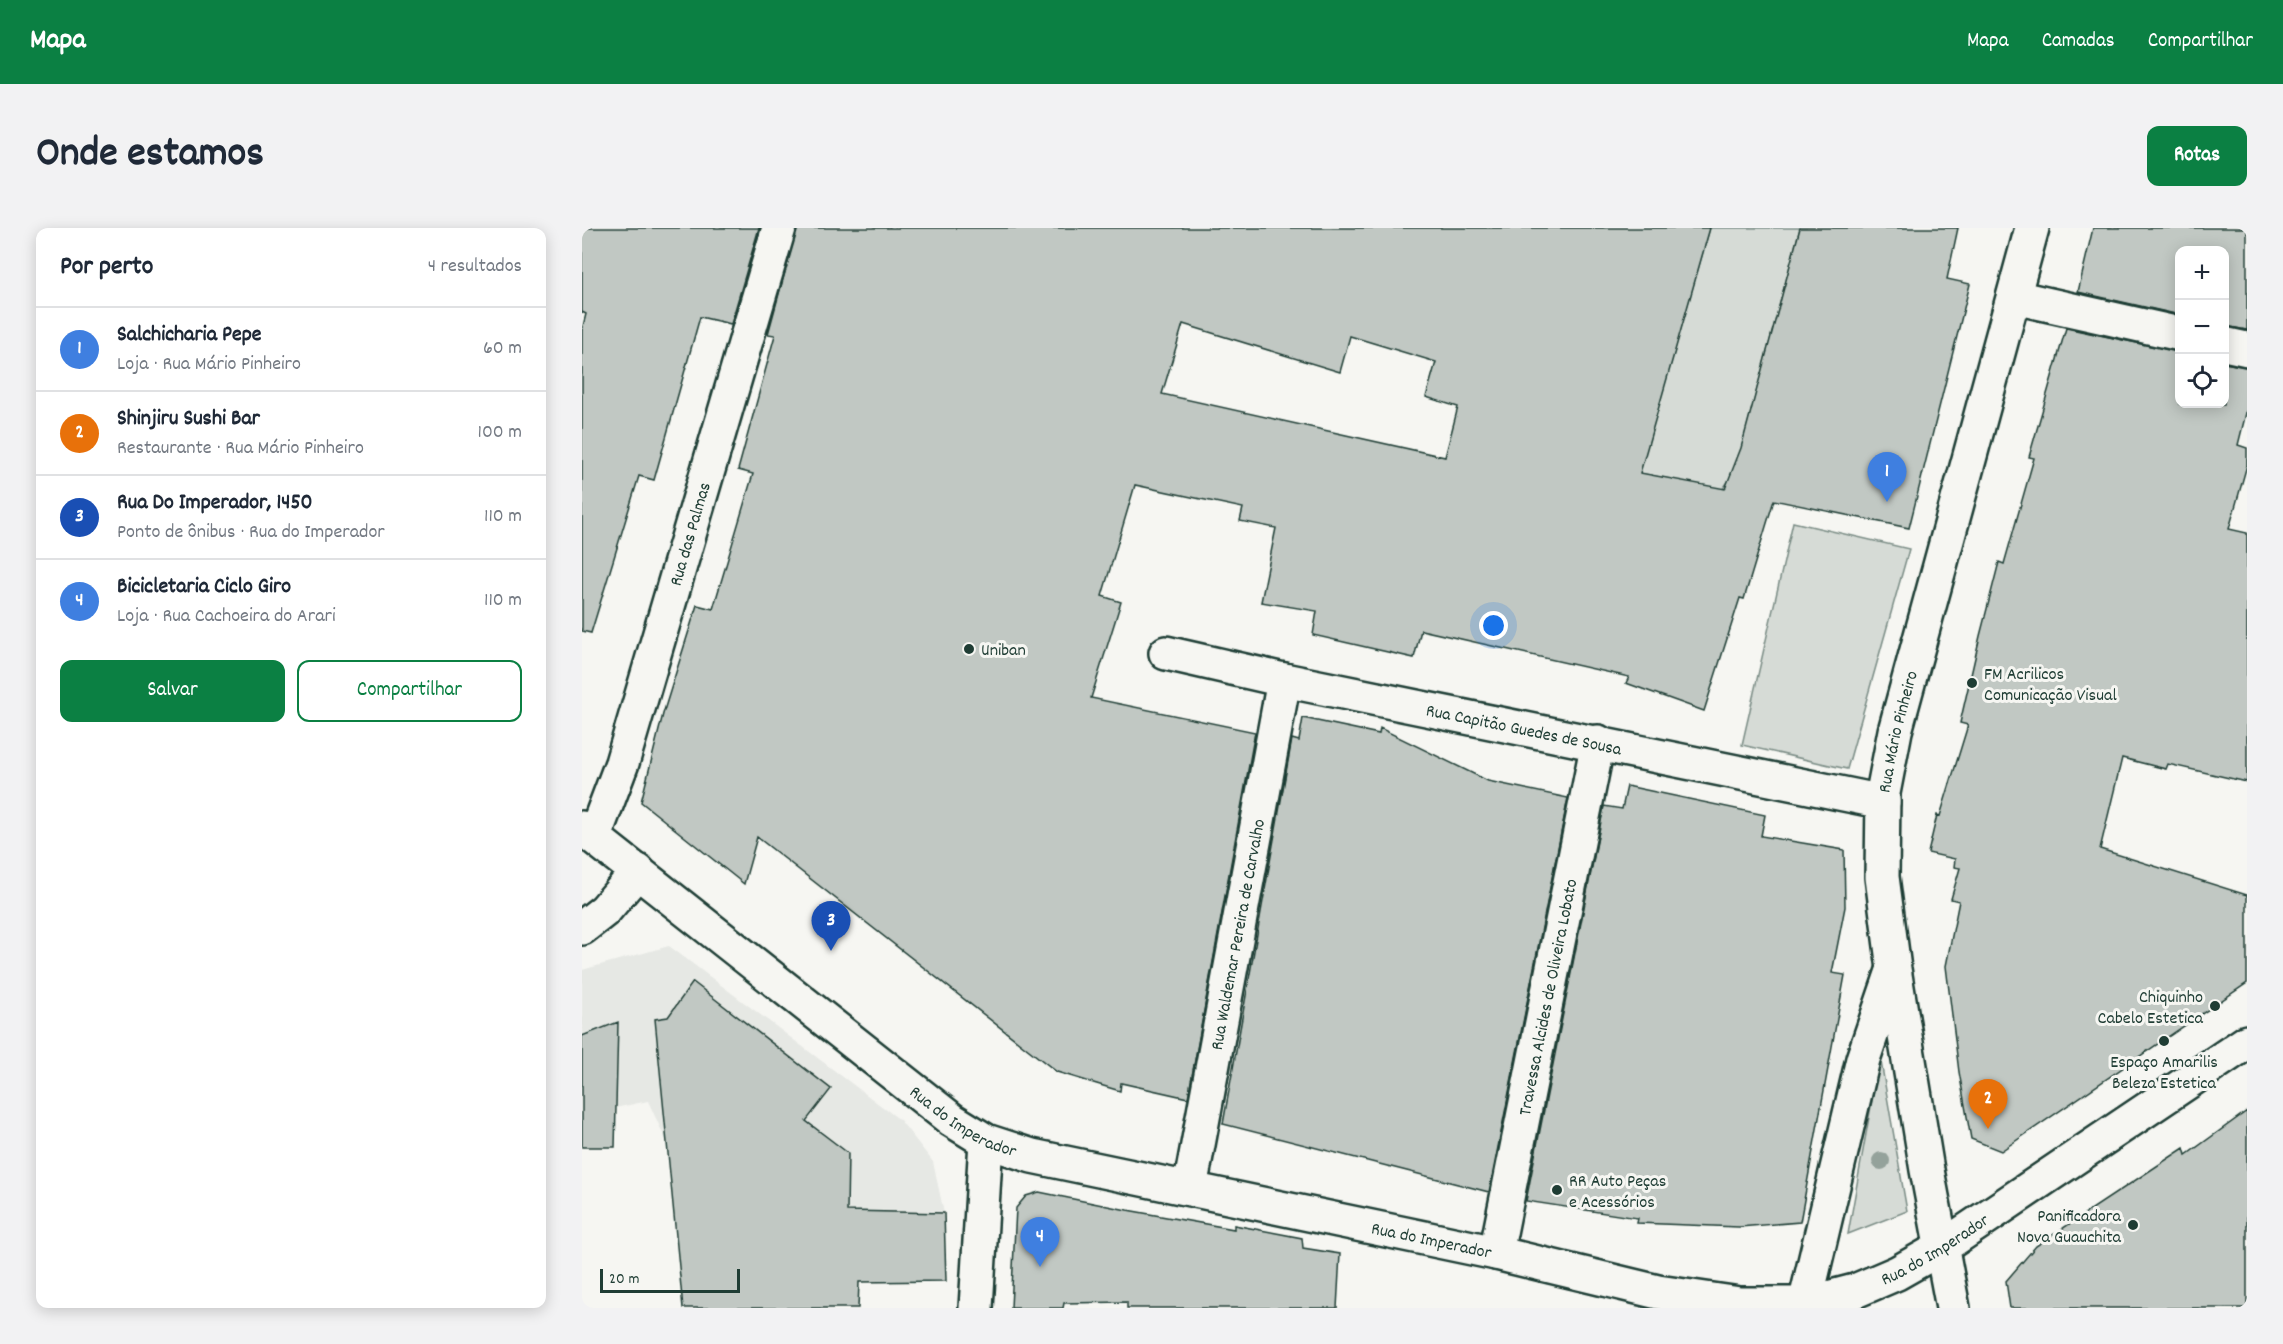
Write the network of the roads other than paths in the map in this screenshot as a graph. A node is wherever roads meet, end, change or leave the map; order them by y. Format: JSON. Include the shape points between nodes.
{"nodes":[{"id":1,"x":779,"y":228,"type":"edge"},
{"id":2,"x":2032,"y":228,"type":"edge"},
{"id":3,"x":2014,"y":297,"type":"junction"},
{"id":4,"x":2175,"y":333,"type":"edge"},
{"id":5,"x":2229,"y":345,"type":"edge"},
{"id":6,"x":2247,"y":349,"type":"edge"},
{"id":7,"x":1166,"y":653,"type":"dead end"},
{"id":8,"x":1284,"y":680,"type":"junction"},
{"id":9,"x":1598,"y":742,"type":"junction"},
{"id":10,"x":1883,"y":802,"type":"junction"},
{"id":11,"x":586,"y":839,"type":"edge"},
{"id":12,"x":638,"y":871,"type":"junction"},
{"id":13,"x":582,"y":928,"type":"edge"},
{"id":14,"x":1894,"y":969,"type":"junction"},
{"id":15,"x":2247,"y":1042,"type":"edge"},
{"id":16,"x":986,"y":1141,"type":"junction"},
{"id":17,"x":1190,"y":1188,"type":"junction"},
{"id":18,"x":1941,"y":1248,"type":"junction"},
{"id":19,"x":1496,"y":1253,"type":"junction"},
{"id":20,"x":1805,"y":1304,"type":"junction"},
{"id":21,"x":976,"y":1308,"type":"edge"},
{"id":22,"x":1953,"y":1308,"type":"edge"}],
"edges":[{"from":1,"to":11,"type":"street","name":"Rua das Palmas","via":[[622,763]]},
{"from":2,"to":3,"type":"street","name":"Rua Mário Pinheiro"},
{"from":3,"to":4,"type":"street"},
{"from":3,"to":10,"type":"street","name":"Rua Mário Pinheiro","via":[[1895,731]]},
{"from":5,"to":6,"type":"street"},
{"from":7,"to":8,"type":"street","name":"Rua Capitão Guedes de Sousa"},
{"from":8,"to":9,"type":"street","name":"Rua Capitão Guedes de Sousa"},
{"from":8,"to":17,"type":"street","name":"Rua Waldemar Pereira de Carvalho"},
{"from":9,"to":10,"type":"street","name":"Rua Capitão Guedes de Sousa"},
{"from":9,"to":19,"type":"street","name":"Travessa Alcides de Oliveira Lobato"},
{"from":10,"to":14,"type":"street","name":"Rua Mário Pinheiro","via":[[1882,877]]},
{"from":11,"to":12,"type":"street","name":"Rua do Imperador"},
{"from":12,"to":13,"type":"street","via":[[605,910]]},
{"from":12,"to":16,"type":"street","name":"Rua do Imperador","via":[[952,1120]]},
{"from":14,"to":18,"type":"street","name":"Rua Mário Pinheiro"},
{"from":14,"to":20,"type":"street","via":[[1863,1059]]},
{"from":15,"to":18,"type":"street","name":"Rua do Imperador"},
{"from":16,"to":17,"type":"street","name":"Rua do Imperador","via":[[1032,1156]]},
{"from":16,"to":21,"type":"street"},
{"from":17,"to":19,"type":"street","name":"Rua do Imperador"},
{"from":18,"to":20,"type":"street","name":"Rua do Imperador","via":[[1897,1273]]},
{"from":18,"to":22,"type":"street","name":"Rua Mário Pinheiro"},
{"from":19,"to":20,"type":"street","name":"Rua do Imperador","via":[[1658,1292],[1740,1304]]}]}
